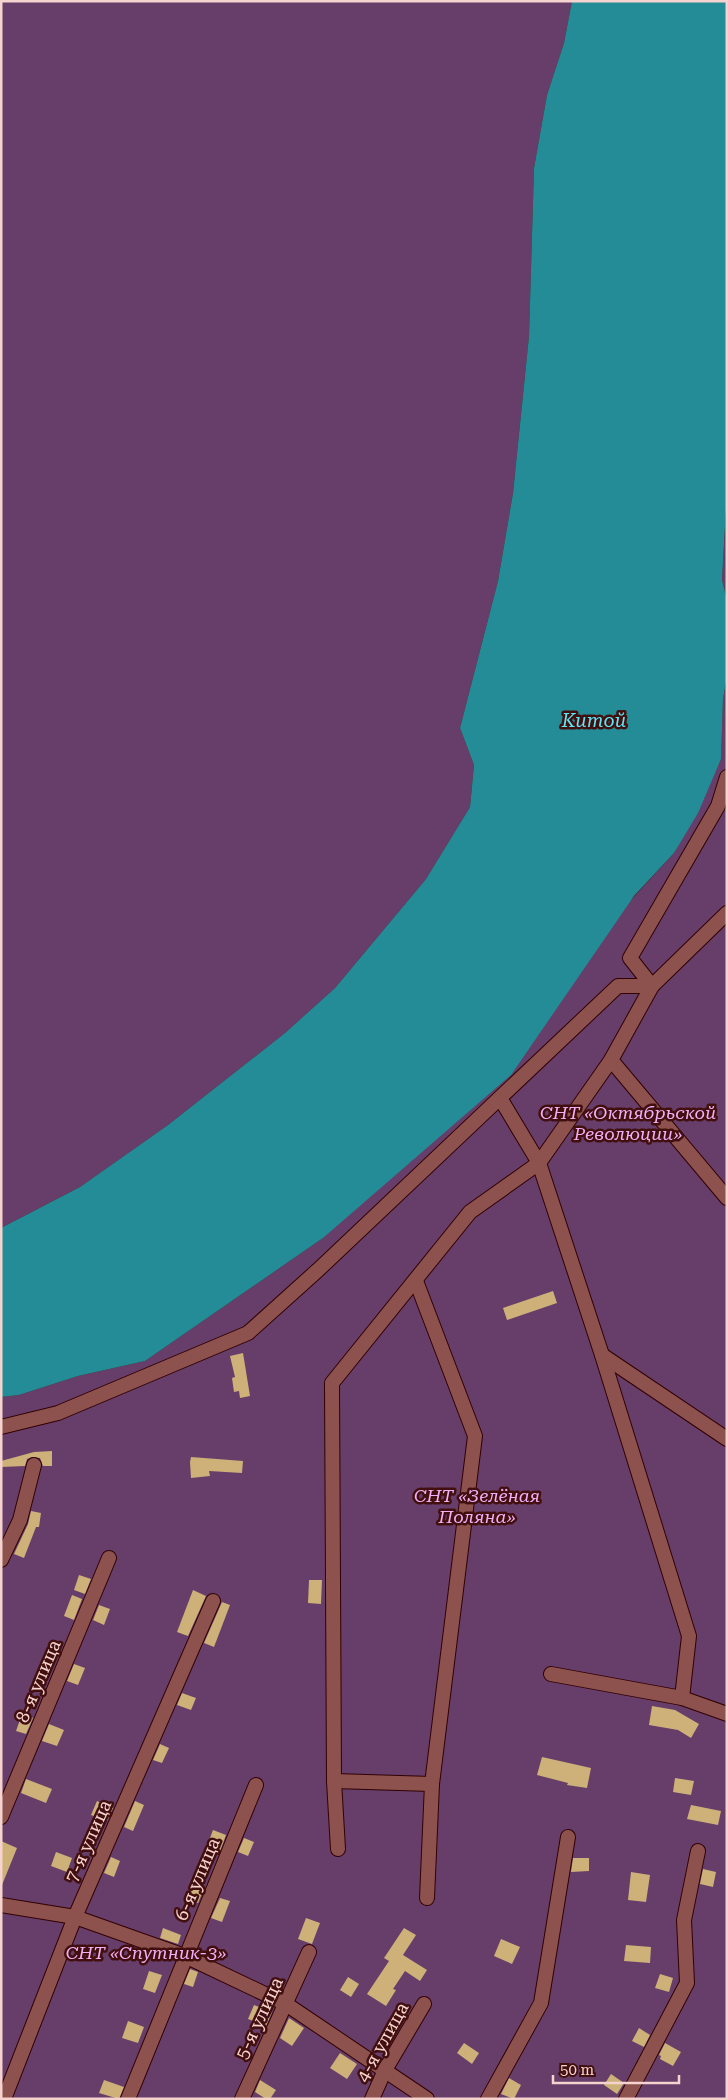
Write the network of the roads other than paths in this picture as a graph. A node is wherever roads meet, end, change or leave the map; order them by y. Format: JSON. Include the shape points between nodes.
{"nodes":[{"id":1,"x":727,"y":776,"type":"edge"},
{"id":2,"x":727,"y":912,"type":"edge"},
{"id":3,"x":652,"y":986,"type":"junction"},
{"id":4,"x":612,"y":1060,"type":"junction"},
{"id":5,"x":500,"y":1098,"type":"junction"},
{"id":6,"x":539,"y":1164,"type":"junction"},
{"id":7,"x":727,"y":1198,"type":"edge"},
{"id":8,"x":416,"y":1281,"type":"junction"},
{"id":9,"x":602,"y":1355,"type":"junction"},
{"id":10,"x":1,"y":1426,"type":"edge"},
{"id":11,"x":727,"y":1439,"type":"edge"},
{"id":12,"x":34,"y":1465,"type":"dead end"},
{"id":13,"x":109,"y":1558,"type":"dead end"},
{"id":14,"x":1,"y":1560,"type":"edge"},
{"id":15,"x":213,"y":1601,"type":"dead end"},
{"id":16,"x":551,"y":1674,"type":"dead end"},
{"id":17,"x":682,"y":1698,"type":"junction"},
{"id":18,"x":727,"y":1714,"type":"edge"},
{"id":19,"x":334,"y":1781,"type":"junction"},
{"id":20,"x":432,"y":1784,"type":"junction"},
{"id":21,"x":256,"y":1785,"type":"dead end"},
{"id":22,"x":1,"y":1817,"type":"edge"},
{"id":23,"x":568,"y":1836,"type":"dead end"},
{"id":24,"x":338,"y":1849,"type":"dead end"},
{"id":25,"x":698,"y":1851,"type":"dead end"},
{"id":26,"x":426,"y":1898,"type":"dead end"},
{"id":27,"x":1,"y":1905,"type":"edge"},
{"id":28,"x":75,"y":1917,"type":"junction"},
{"id":29,"x":309,"y":1952,"type":"dead end"},
{"id":30,"x":185,"y":1956,"type":"junction"},
{"id":31,"x":286,"y":2004,"type":"junction"},
{"id":32,"x":424,"y":2004,"type":"dead end"},
{"id":33,"x":385,"y":2070,"type":"junction"},
{"id":34,"x":4,"y":2099,"type":"edge"},
{"id":35,"x":128,"y":2099,"type":"edge"},
{"id":36,"x":242,"y":2099,"type":"edge"},
{"id":37,"x":372,"y":2099,"type":"edge"},
{"id":38,"x":427,"y":2099,"type":"edge"},
{"id":39,"x":488,"y":2099,"type":"edge"},
{"id":40,"x":626,"y":2099,"type":"edge"}],
"edges":[{"from":1,"to":3,"type":"street","via":[[718,806],[630,958]]},
{"from":2,"to":3,"type":"street"},
{"from":3,"to":4,"type":"street"},
{"from":3,"to":5,"type":"street","via":[[618,986]]},
{"from":4,"to":6,"type":"street"},
{"from":4,"to":7,"type":"street"},
{"from":5,"to":6,"type":"street"},
{"from":5,"to":10,"type":"street","via":[[248,1333],[58,1413]]},
{"from":6,"to":8,"type":"street","via":[[470,1212]]},
{"from":6,"to":9,"type":"street"},
{"from":8,"to":19,"type":"street","via":[[332,1383]]},
{"from":8,"to":20,"type":"street","via":[[475,1436]]},
{"from":9,"to":11,"type":"street"},
{"from":9,"to":17,"type":"street","via":[[689,1636]]},
{"from":12,"to":14,"type":"street","via":[[20,1520]]},
{"from":13,"to":22,"type":"street","name":"8-я улица"},
{"from":15,"to":28,"type":"street","name":"7-я улица"},
{"from":16,"to":17,"type":"street"},
{"from":17,"to":18,"type":"street"},
{"from":19,"to":20,"type":"street"},
{"from":19,"to":24,"type":"street"},
{"from":20,"to":26,"type":"street"},
{"from":21,"to":30,"type":"street","name":"6-я улица"},
{"from":23,"to":39,"type":"street","via":[[541,2003]]},
{"from":25,"to":40,"type":"street","via":[[684,1920],[687,1983]]},
{"from":27,"to":28,"type":"street"},
{"from":28,"to":30,"type":"street"},
{"from":28,"to":34,"type":"street","name":"7-я улица"},
{"from":29,"to":31,"type":"street","name":"5-я улица"},
{"from":30,"to":31,"type":"street"},
{"from":30,"to":35,"type":"street","name":"6-я улица"},
{"from":31,"to":33,"type":"street"},
{"from":31,"to":36,"type":"street","name":"5-я улица"},
{"from":32,"to":33,"type":"street","name":"4-я улица"},
{"from":33,"to":37,"type":"street","name":"4-я улица"},
{"from":33,"to":38,"type":"street"}]}
